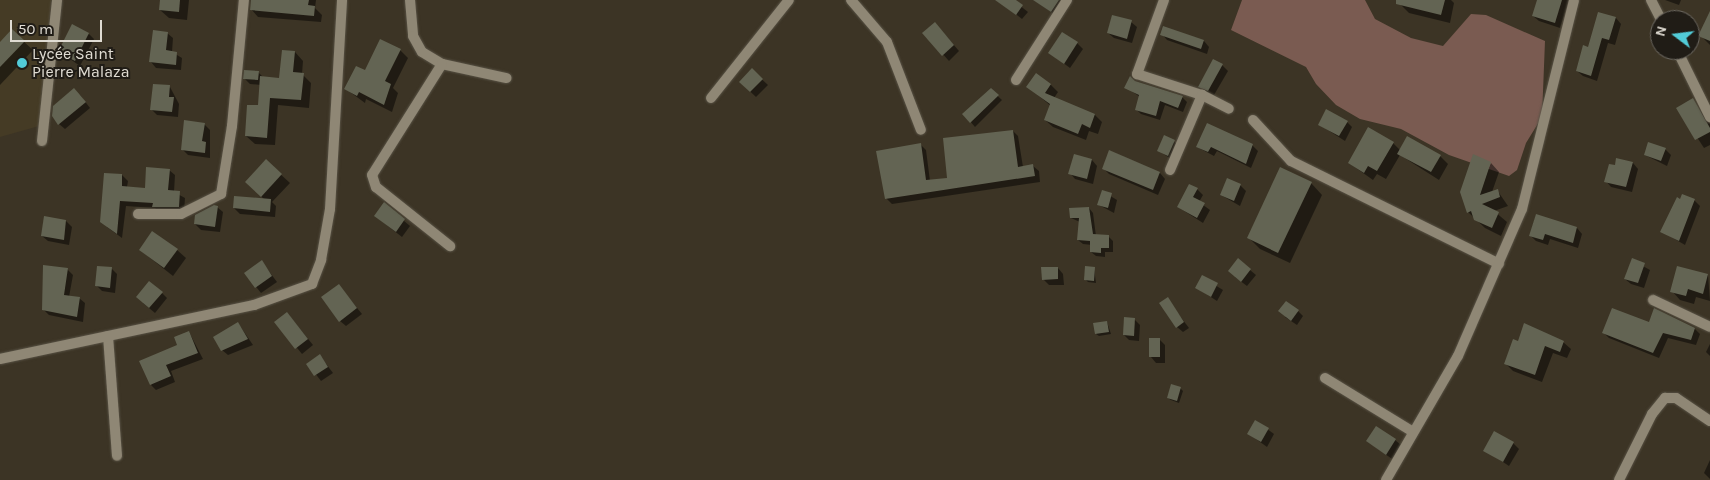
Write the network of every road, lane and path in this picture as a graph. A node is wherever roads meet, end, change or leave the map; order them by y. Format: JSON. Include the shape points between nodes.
{"nodes":[{"id":1,"x":57,"y":0,"type":"edge"},
{"id":2,"x":244,"y":0,"type":"edge"},
{"id":3,"x":342,"y":0,"type":"edge"},
{"id":4,"x":410,"y":0,"type":"edge"},
{"id":5,"x":789,"y":0,"type":"edge"},
{"id":6,"x":851,"y":0,"type":"edge"},
{"id":7,"x":1067,"y":0,"type":"edge"},
{"id":8,"x":1164,"y":0,"type":"edge"},
{"id":9,"x":1574,"y":0,"type":"edge"},
{"id":10,"x":1683,"y":60,"type":"edge"},
{"id":11,"x":442,"y":64,"type":"junction"},
{"id":12,"x":506,"y":78,"type":"dead end"},
{"id":13,"x":1016,"y":80,"type":"dead end"},
{"id":14,"x":1202,"y":95,"type":"junction"},
{"id":15,"x":712,"y":98,"type":"dead end"},
{"id":16,"x":1707,"y":101,"type":"edge"},
{"id":17,"x":1229,"y":109,"type":"dead end"},
{"id":18,"x":1710,"y":117,"type":"edge"},
{"id":19,"x":1253,"y":120,"type":"dead end"},
{"id":20,"x":921,"y":130,"type":"dead end"},
{"id":21,"x":42,"y":141,"type":"dead end"},
{"id":22,"x":1170,"y":170,"type":"dead end"},
{"id":23,"x":138,"y":214,"type":"dead end"},
{"id":24,"x":450,"y":246,"type":"dead end"},
{"id":25,"x":1499,"y":264,"type":"junction"},
{"id":26,"x":1653,"y":300,"type":"dead end"},
{"id":27,"x":1710,"y":327,"type":"edge"},
{"id":28,"x":108,"y":336,"type":"junction"},
{"id":29,"x":0,"y":359,"type":"edge"},
{"id":30,"x":1325,"y":378,"type":"dead end"},
{"id":31,"x":1710,"y":421,"type":"edge"},
{"id":32,"x":1413,"y":432,"type":"junction"},
{"id":33,"x":117,"y":456,"type":"dead end"},
{"id":34,"x":1386,"y":480,"type":"edge"},
{"id":35,"x":1619,"y":480,"type":"edge"}],
"edges":[{"from":1,"to":21,"type":"street"},
{"from":2,"to":23,"type":"street","via":[[232,126],[221,194],[181,214]]},
{"from":3,"to":28,"type":"street","via":[[330,209],[321,260],[312,284],[254,305]]},
{"from":4,"to":11,"type":"street","via":[[413,36],[422,52]]},
{"from":5,"to":15,"type":"street"},
{"from":6,"to":20,"type":"street","via":[[887,42]]},
{"from":7,"to":13,"type":"street"},
{"from":8,"to":14,"type":"street","via":[[1137,74]]},
{"from":9,"to":25,"type":"street","via":[[1527,191]]},
{"from":10,"to":16,"type":"street"},
{"from":11,"to":12,"type":"street"},
{"from":11,"to":24,"type":"street","via":[[372,175],[376,187]]},
{"from":14,"to":17,"type":"street"},
{"from":14,"to":22,"type":"street"},
{"from":16,"to":18,"type":"street"},
{"from":19,"to":25,"type":"street","via":[[1291,161]]},
{"from":25,"to":32,"type":"street","via":[[1458,356]]},
{"from":26,"to":27,"type":"street"},
{"from":28,"to":29,"type":"street"},
{"from":28,"to":33,"type":"street"},
{"from":30,"to":32,"type":"street"},
{"from":31,"to":35,"type":"street","via":[[1676,398],[1665,398],[1652,414]]},
{"from":32,"to":34,"type":"street"}]}
